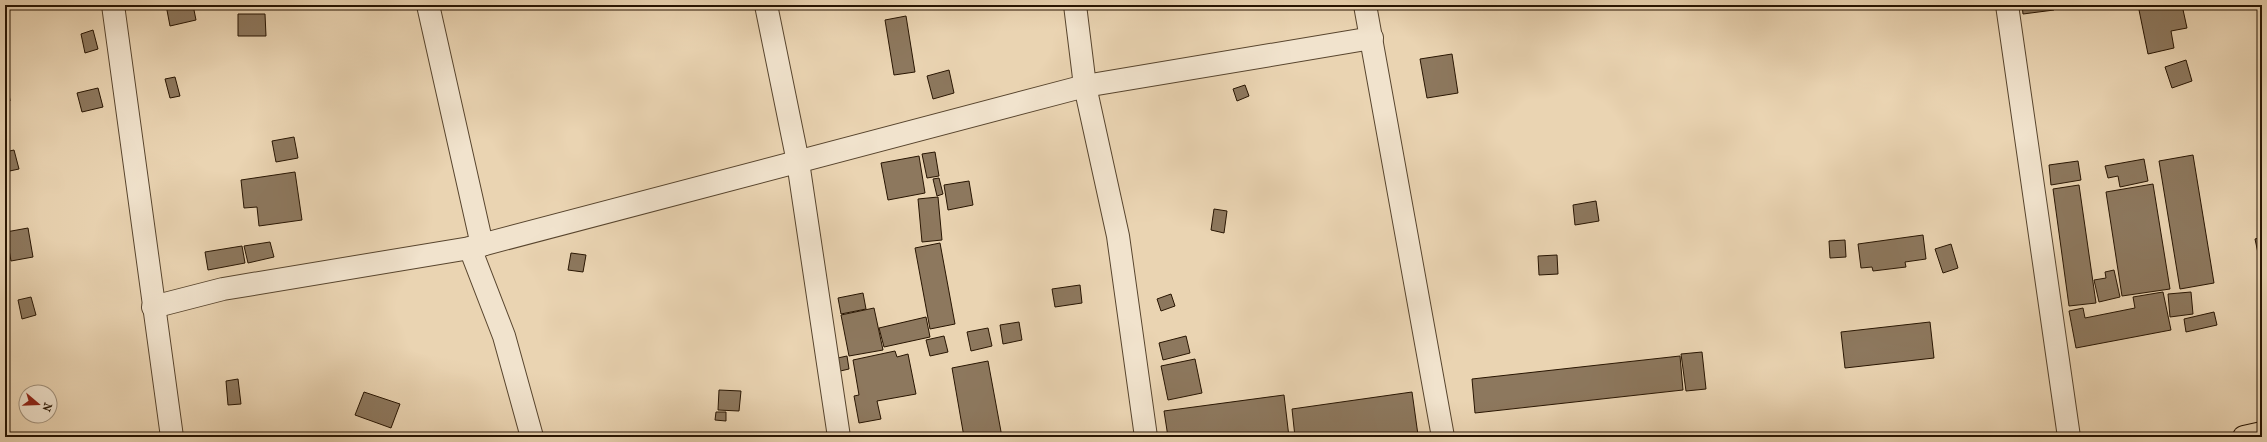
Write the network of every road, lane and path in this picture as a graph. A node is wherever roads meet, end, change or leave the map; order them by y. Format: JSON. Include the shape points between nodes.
{"nodes":[{"id":1,"x":113,"y":5,"type":"edge"},
{"id":2,"x":428,"y":5,"type":"edge"},
{"id":3,"x":766,"y":5,"type":"edge"},
{"id":4,"x":1075,"y":5,"type":"edge"},
{"id":5,"x":1365,"y":5,"type":"edge"},
{"id":6,"x":2007,"y":5,"type":"edge"},
{"id":7,"x":1372,"y":38,"type":"junction"},
{"id":8,"x":1084,"y":86,"type":"junction"},
{"id":9,"x":798,"y":162,"type":"junction"},
{"id":10,"x":476,"y":246,"type":"junction"},
{"id":11,"x":153,"y":307,"type":"junction"},
{"id":12,"x":2262,"y":433,"type":"edge"},
{"id":13,"x":172,"y":437,"type":"edge"},
{"id":14,"x":532,"y":437,"type":"edge"},
{"id":15,"x":839,"y":437,"type":"edge"},
{"id":16,"x":1146,"y":437,"type":"edge"},
{"id":17,"x":1443,"y":437,"type":"edge"},
{"id":18,"x":2069,"y":437,"type":"edge"},
{"id":19,"x":2244,"y":437,"type":"edge"}],
"edges":[{"from":1,"to":11,"type":"street"},
{"from":2,"to":10,"type":"street"},
{"from":3,"to":9,"type":"street"},
{"from":4,"to":8,"type":"street"},
{"from":5,"to":7,"type":"street"},
{"from":6,"to":18,"type":"street"},
{"from":7,"to":8,"type":"street"},
{"from":7,"to":17,"type":"street"},
{"from":8,"to":9,"type":"street"},
{"from":8,"to":16,"type":"street","via":[[1118,236]]},
{"from":9,"to":10,"type":"street"},
{"from":9,"to":15,"type":"street"},
{"from":10,"to":11,"type":"street","via":[[223,290]]},
{"from":10,"to":14,"type":"street"},
{"from":11,"to":13,"type":"street"},
{"from":12,"to":19,"type":"main road"}]}
